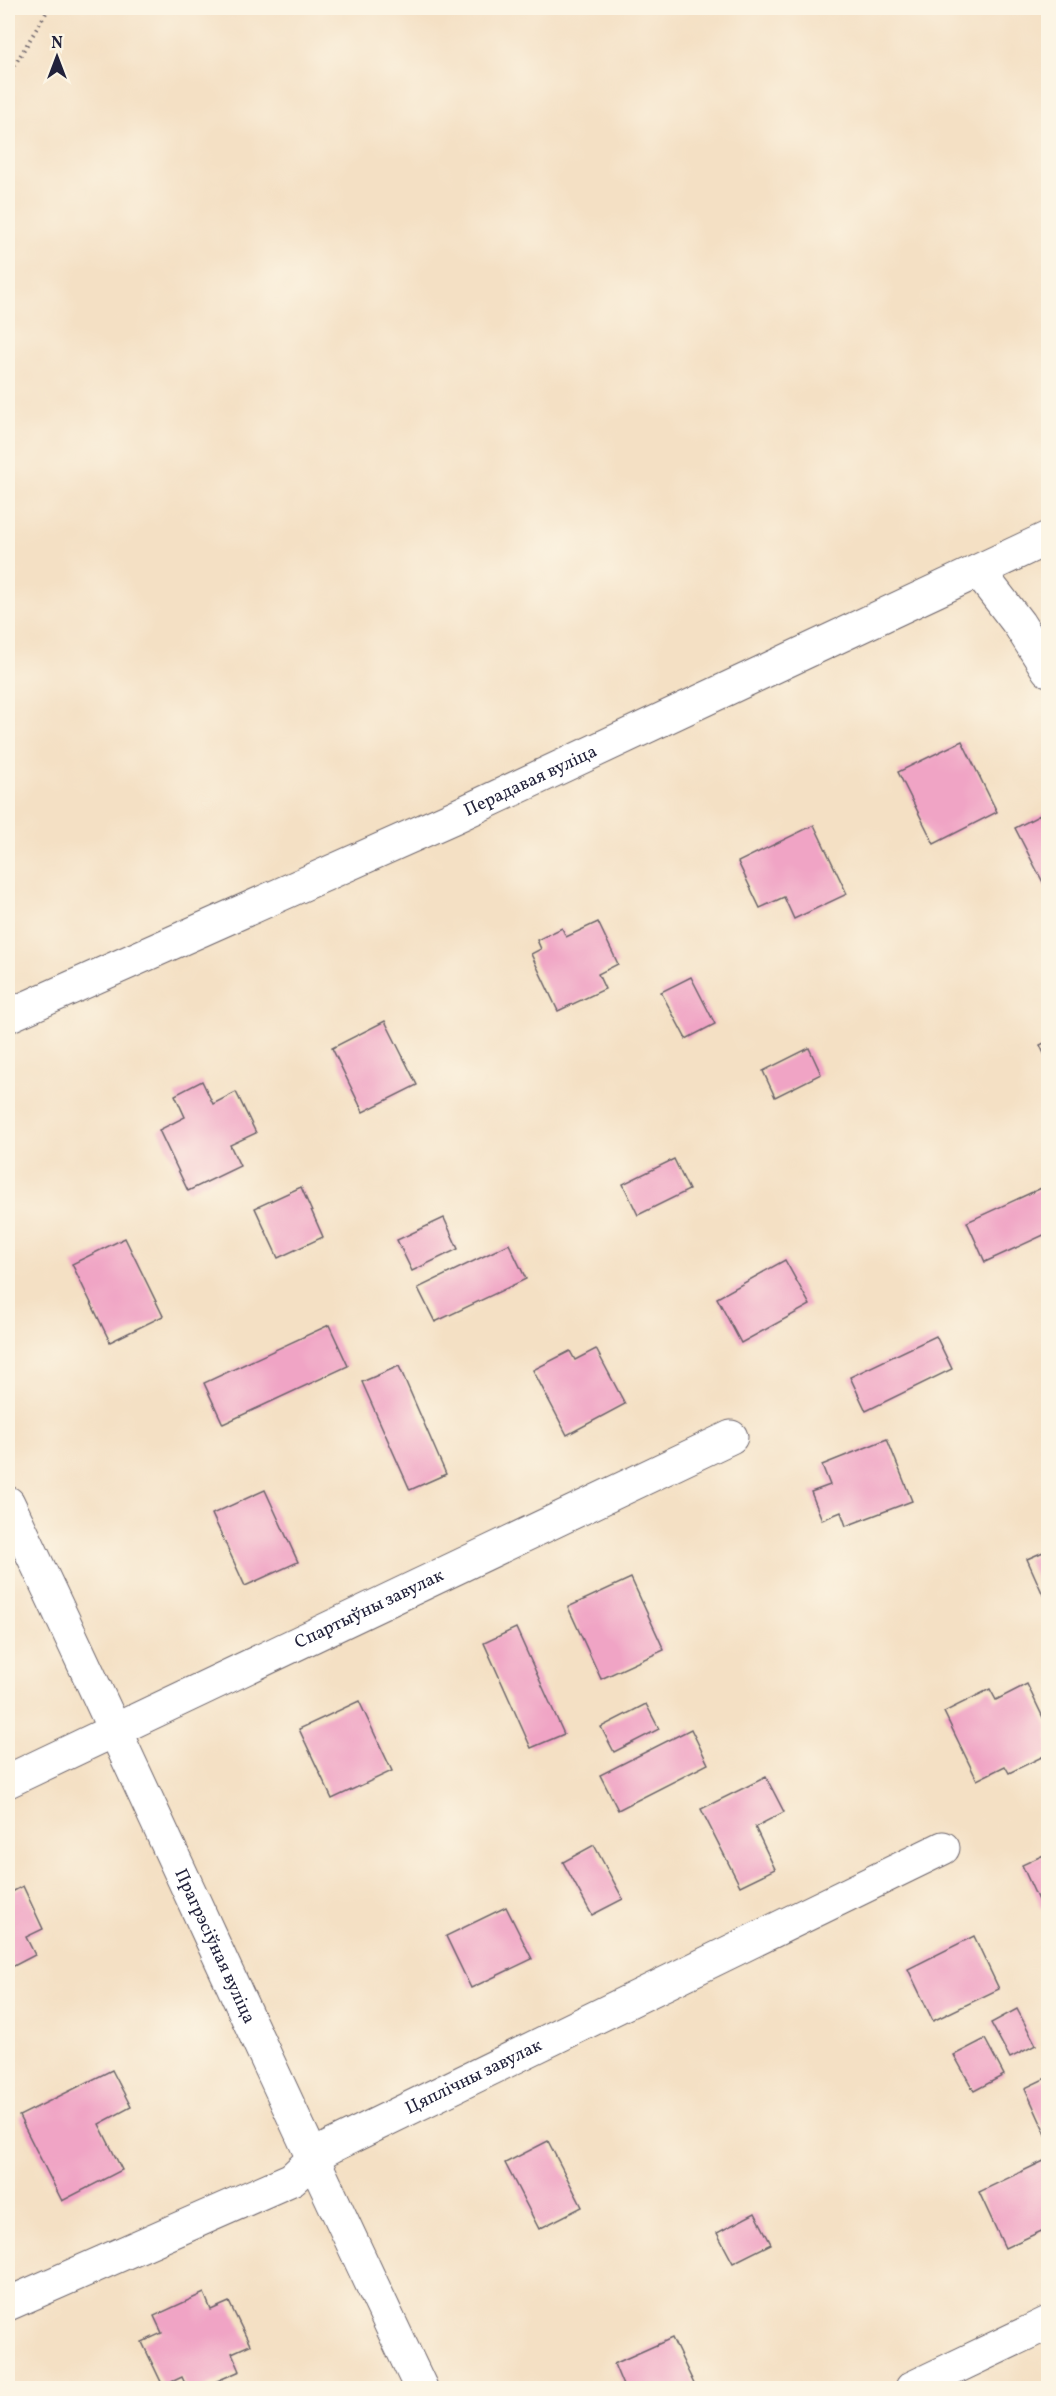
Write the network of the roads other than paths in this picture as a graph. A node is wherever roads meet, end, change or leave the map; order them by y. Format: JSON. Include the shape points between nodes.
{"nodes":[{"id":1,"x":1048,"y":538,"type":"edge"},
{"id":2,"x":979,"y":572,"type":"junction"},
{"id":3,"x":1048,"y":670,"type":"edge"},
{"id":4,"x":8,"y":1016,"type":"edge"},
{"id":5,"x":731,"y":1437,"type":"dead end"},
{"id":6,"x":8,"y":1503,"type":"edge"},
{"id":7,"x":116,"y":1730,"type":"junction"},
{"id":8,"x":8,"y":1781,"type":"edge"},
{"id":9,"x":943,"y":1848,"type":"dead end"},
{"id":10,"x":312,"y":2161,"type":"junction"},
{"id":11,"x":8,"y":2304,"type":"edge"},
{"id":12,"x":1048,"y":2323,"type":"edge"},
{"id":13,"x":421,"y":2388,"type":"edge"},
{"id":14,"x":912,"y":2388,"type":"edge"}],
"edges":[{"from":1,"to":2,"type":"street","name":"Перадавая вуліца"},
{"from":2,"to":3,"type":"street"},
{"from":2,"to":4,"type":"street","name":"Перадавая вуліца","via":[[454,817]]},
{"from":5,"to":7,"type":"street","name":"Спартыўны завулак"},
{"from":6,"to":7,"type":"street","name":"Прагрэсіўная вуліца"},
{"from":7,"to":8,"type":"street","name":"Спартыўны завулак"},
{"from":7,"to":10,"type":"street","name":"Прагрэсіўная вуліца"},
{"from":9,"to":10,"type":"street","name":"Цяплічны завулак","via":[[332,2146]]},
{"from":10,"to":11,"type":"street","name":"Цяплічны завулак","via":[[292,2179]]},
{"from":10,"to":13,"type":"street","name":"Прагрэсіўная вуліца"},
{"from":12,"to":14,"type":"street"}]}
